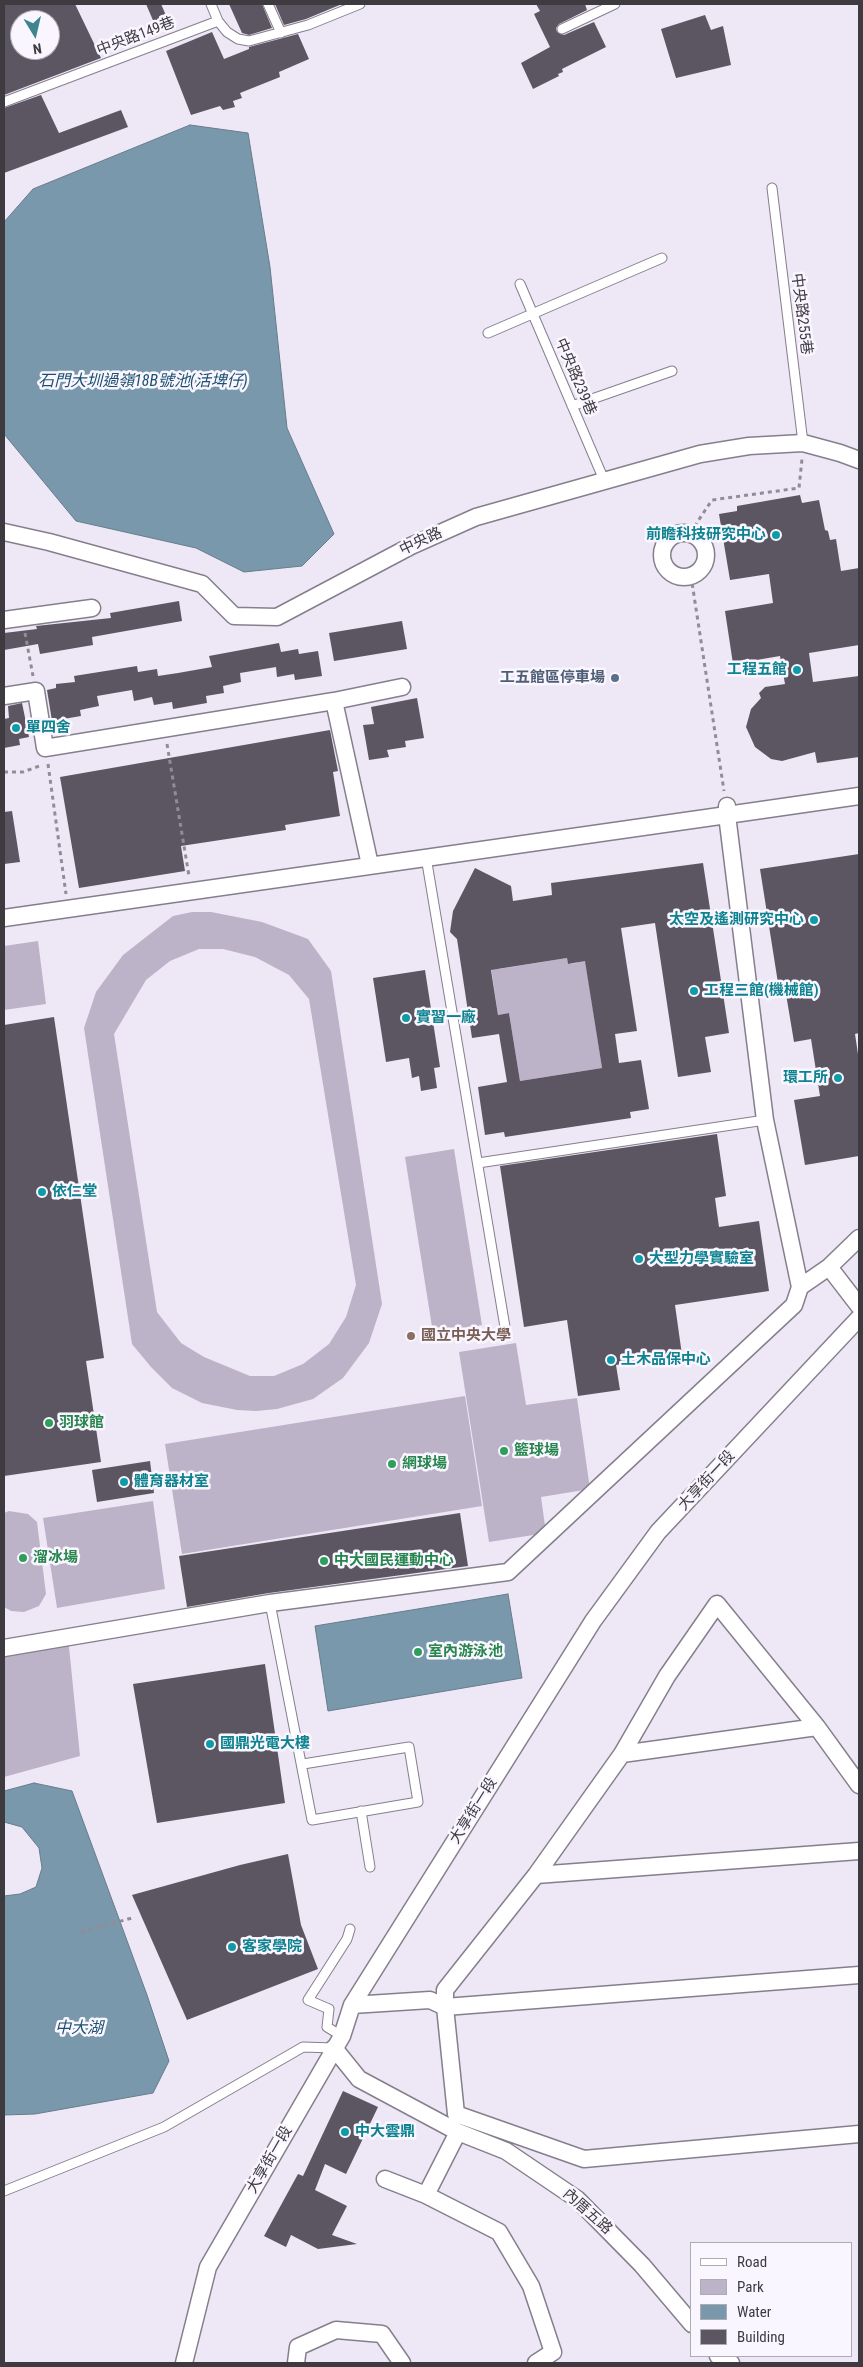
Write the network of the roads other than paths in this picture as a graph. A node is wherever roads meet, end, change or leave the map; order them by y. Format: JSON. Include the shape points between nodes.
{"nodes":[{"id":1,"x":211,"y":4,"type":"edge"},
{"id":2,"x":268,"y":4,"type":"edge"},
{"id":3,"x":360,"y":4,"type":"edge"},
{"id":4,"x":615,"y":4,"type":"edge"},
{"id":5,"x":218,"y":22,"type":"junction"},
{"id":6,"x":562,"y":30,"type":"dead end"},
{"id":7,"x":281,"y":33,"type":"junction"},
{"id":8,"x":4,"y":102,"type":"edge"},
{"id":9,"x":772,"y":188,"type":"dead end"},
{"id":10,"x":662,"y":258,"type":"dead end"},
{"id":11,"x":520,"y":284,"type":"dead end"},
{"id":12,"x":533,"y":315,"type":"junction"},
{"id":13,"x":488,"y":333,"type":"dead end"},
{"id":14,"x":672,"y":370,"type":"dead end"},
{"id":15,"x":572,"y":406,"type":"junction"},
{"id":16,"x":803,"y":443,"type":"junction"},
{"id":17,"x":859,"y":460,"type":"edge"},
{"id":18,"x":604,"y":480,"type":"junction"},
{"id":19,"x":4,"y":532,"type":"edge"},
{"id":20,"x":691,"y":576,"type":"joint"},
{"id":21,"x":92,"y":608,"type":"dead end"},
{"id":22,"x":4,"y":620,"type":"edge"},
{"id":23,"x":402,"y":687,"type":"dead end"},
{"id":24,"x":4,"y":696,"type":"edge"},
{"id":25,"x":334,"y":701,"type":"junction"},
{"id":26,"x":859,"y":796,"type":"edge"},
{"id":27,"x":727,"y":810,"type":"junction"},
{"id":28,"x":426,"y":857,"type":"junction"},
{"id":29,"x":370,"y":866,"type":"junction"},
{"id":30,"x":4,"y":918,"type":"edge"},
{"id":31,"x":765,"y":1120,"type":"junction"},
{"id":32,"x":478,"y":1163,"type":"junction"},
{"id":33,"x":859,"y":1238,"type":"edge"},
{"id":34,"x":829,"y":1267,"type":"junction"},
{"id":35,"x":800,"y":1287,"type":"junction"},
{"id":36,"x":859,"y":1306,"type":"edge"},
{"id":37,"x":859,"y":1318,"type":"edge"},
{"id":38,"x":506,"y":1333,"type":"dead end"},
{"id":39,"x":270,"y":1603,"type":"junction"},
{"id":40,"x":4,"y":1648,"type":"edge"},
{"id":41,"x":817,"y":1727,"type":"junction"},
{"id":42,"x":622,"y":1754,"type":"junction"},
{"id":43,"x":302,"y":1764,"type":"junction"},
{"id":44,"x":859,"y":1785,"type":"edge"},
{"id":45,"x":361,"y":1811,"type":"junction"},
{"id":46,"x":859,"y":1851,"type":"edge"},
{"id":47,"x":370,"y":1867,"type":"dead end"},
{"id":48,"x":536,"y":1875,"type":"junction"},
{"id":49,"x":350,"y":1929,"type":"dead end"},
{"id":50,"x":859,"y":1975,"type":"edge"},
{"id":51,"x":352,"y":2005,"type":"junction"},
{"id":52,"x":445,"y":2007,"type":"junction"},
{"id":53,"x":338,"y":2042,"type":"junction"},
{"id":54,"x":458,"y":2132,"type":"junction"},
{"id":55,"x":859,"y":2134,"type":"edge"},
{"id":56,"x":386,"y":2180,"type":"dead end"},
{"id":57,"x":4,"y":2191,"type":"edge"},
{"id":58,"x":426,"y":2195,"type":"junction"},
{"id":59,"x":690,"y":2322,"type":"edge"},
{"id":60,"x":720,"y":2357,"type":"edge"},
{"id":61,"x":184,"y":2363,"type":"edge"},
{"id":62,"x":296,"y":2363,"type":"edge"},
{"id":63,"x":402,"y":2363,"type":"edge"},
{"id":64,"x":536,"y":2363,"type":"edge"},
{"id":65,"x":731,"y":2363,"type":"edge"}],
"edges":[{"from":1,"to":5,"type":"lane"},
{"from":2,"to":7,"type":"lane"},
{"from":3,"to":7,"type":"lane"},
{"from":4,"to":6,"type":"lane"},
{"from":5,"to":7,"type":"lane","via":[[238,39],[249,40]]},
{"from":5,"to":8,"type":"lane","name":"中央路149巷"},
{"from":9,"to":16,"type":"lane","name":"中央路255巷"},
{"from":10,"to":12,"type":"lane"},
{"from":11,"to":12,"type":"lane","name":"中央路239巷"},
{"from":12,"to":13,"type":"lane"},
{"from":12,"to":15,"type":"lane","name":"中央路239巷"},
{"from":14,"to":15,"type":"lane"},
{"from":15,"to":18,"type":"lane","name":"中央路239巷"},
{"from":16,"to":17,"type":"street","name":"中央路"},
{"from":16,"to":18,"type":"street","name":"中央路","via":[[749,446],[700,454]]},
{"from":18,"to":19,"type":"street","name":"中央路","via":[[476,517],[411,546],[277,617],[234,616],[202,584]]},
{"from":20,"to":20,"type":"street","via":[[671,573],[663,562],[663,549],[670,538],[683,533],[702,542],[706,555],[702,568]]},
{"from":21,"to":22,"type":"street"},
{"from":23,"to":25,"type":"street"},
{"from":24,"to":25,"type":"street","via":[[36,691],[46,756],[164,728]]},
{"from":25,"to":29,"type":"street"},
{"from":26,"to":27,"type":"street"},
{"from":27,"to":28,"type":"street"},
{"from":27,"to":31,"type":"street"},
{"from":28,"to":29,"type":"street"},
{"from":28,"to":32,"type":"lane"},
{"from":29,"to":30,"type":"street"},
{"from":31,"to":32,"type":"lane"},
{"from":31,"to":35,"type":"street"},
{"from":32,"to":38,"type":"lane"},
{"from":33,"to":34,"type":"street"},
{"from":34,"to":35,"type":"street"},
{"from":34,"to":36,"type":"street"},
{"from":35,"to":39,"type":"street","via":[[794,1305],[508,1572]]},
{"from":37,"to":51,"type":"street","name":"大享街一段","via":[[658,1532],[593,1621]]},
{"from":39,"to":40,"type":"street"},
{"from":39,"to":43,"type":"lane"},
{"from":41,"to":42,"type":"street"},
{"from":41,"to":42,"type":"street","via":[[718,1604],[667,1676]]},
{"from":41,"to":44,"type":"street"},
{"from":42,"to":48,"type":"street"},
{"from":43,"to":45,"type":"lane","via":[[312,1820]]},
{"from":43,"to":45,"type":"lane","via":[[409,1747],[418,1802]]},
{"from":45,"to":47,"type":"lane"},
{"from":46,"to":48,"type":"street"},
{"from":48,"to":52,"type":"street","via":[[445,1990]]},
{"from":49,"to":53,"type":"lane","via":[[347,1939],[308,2000],[329,2009],[328,2027]]},
{"from":50,"to":52,"type":"street"},
{"from":51,"to":52,"type":"street","via":[[430,2000]]},
{"from":51,"to":53,"type":"street","name":"大享街一段"},
{"from":52,"to":55,"type":"street","via":[[456,2114],[584,2159]]},
{"from":53,"to":54,"type":"street","name":"內厝五路","via":[[359,2079]]},
{"from":53,"to":57,"type":"lane","via":[[302,2047],[164,2127]]},
{"from":53,"to":61,"type":"street","name":"大享街一段","via":[[208,2268]]},
{"from":54,"to":58,"type":"street"},
{"from":54,"to":59,"type":"street","name":"內厝五路","via":[[506,2151],[577,2199],[642,2265]]},
{"from":56,"to":58,"type":"street"},
{"from":58,"to":64,"type":"street","via":[[499,2232],[531,2286],[553,2352]]},
{"from":60,"to":65,"type":"street"},
{"from":62,"to":63,"type":"street","via":[[298,2347],[336,2330],[382,2334]]}]}
